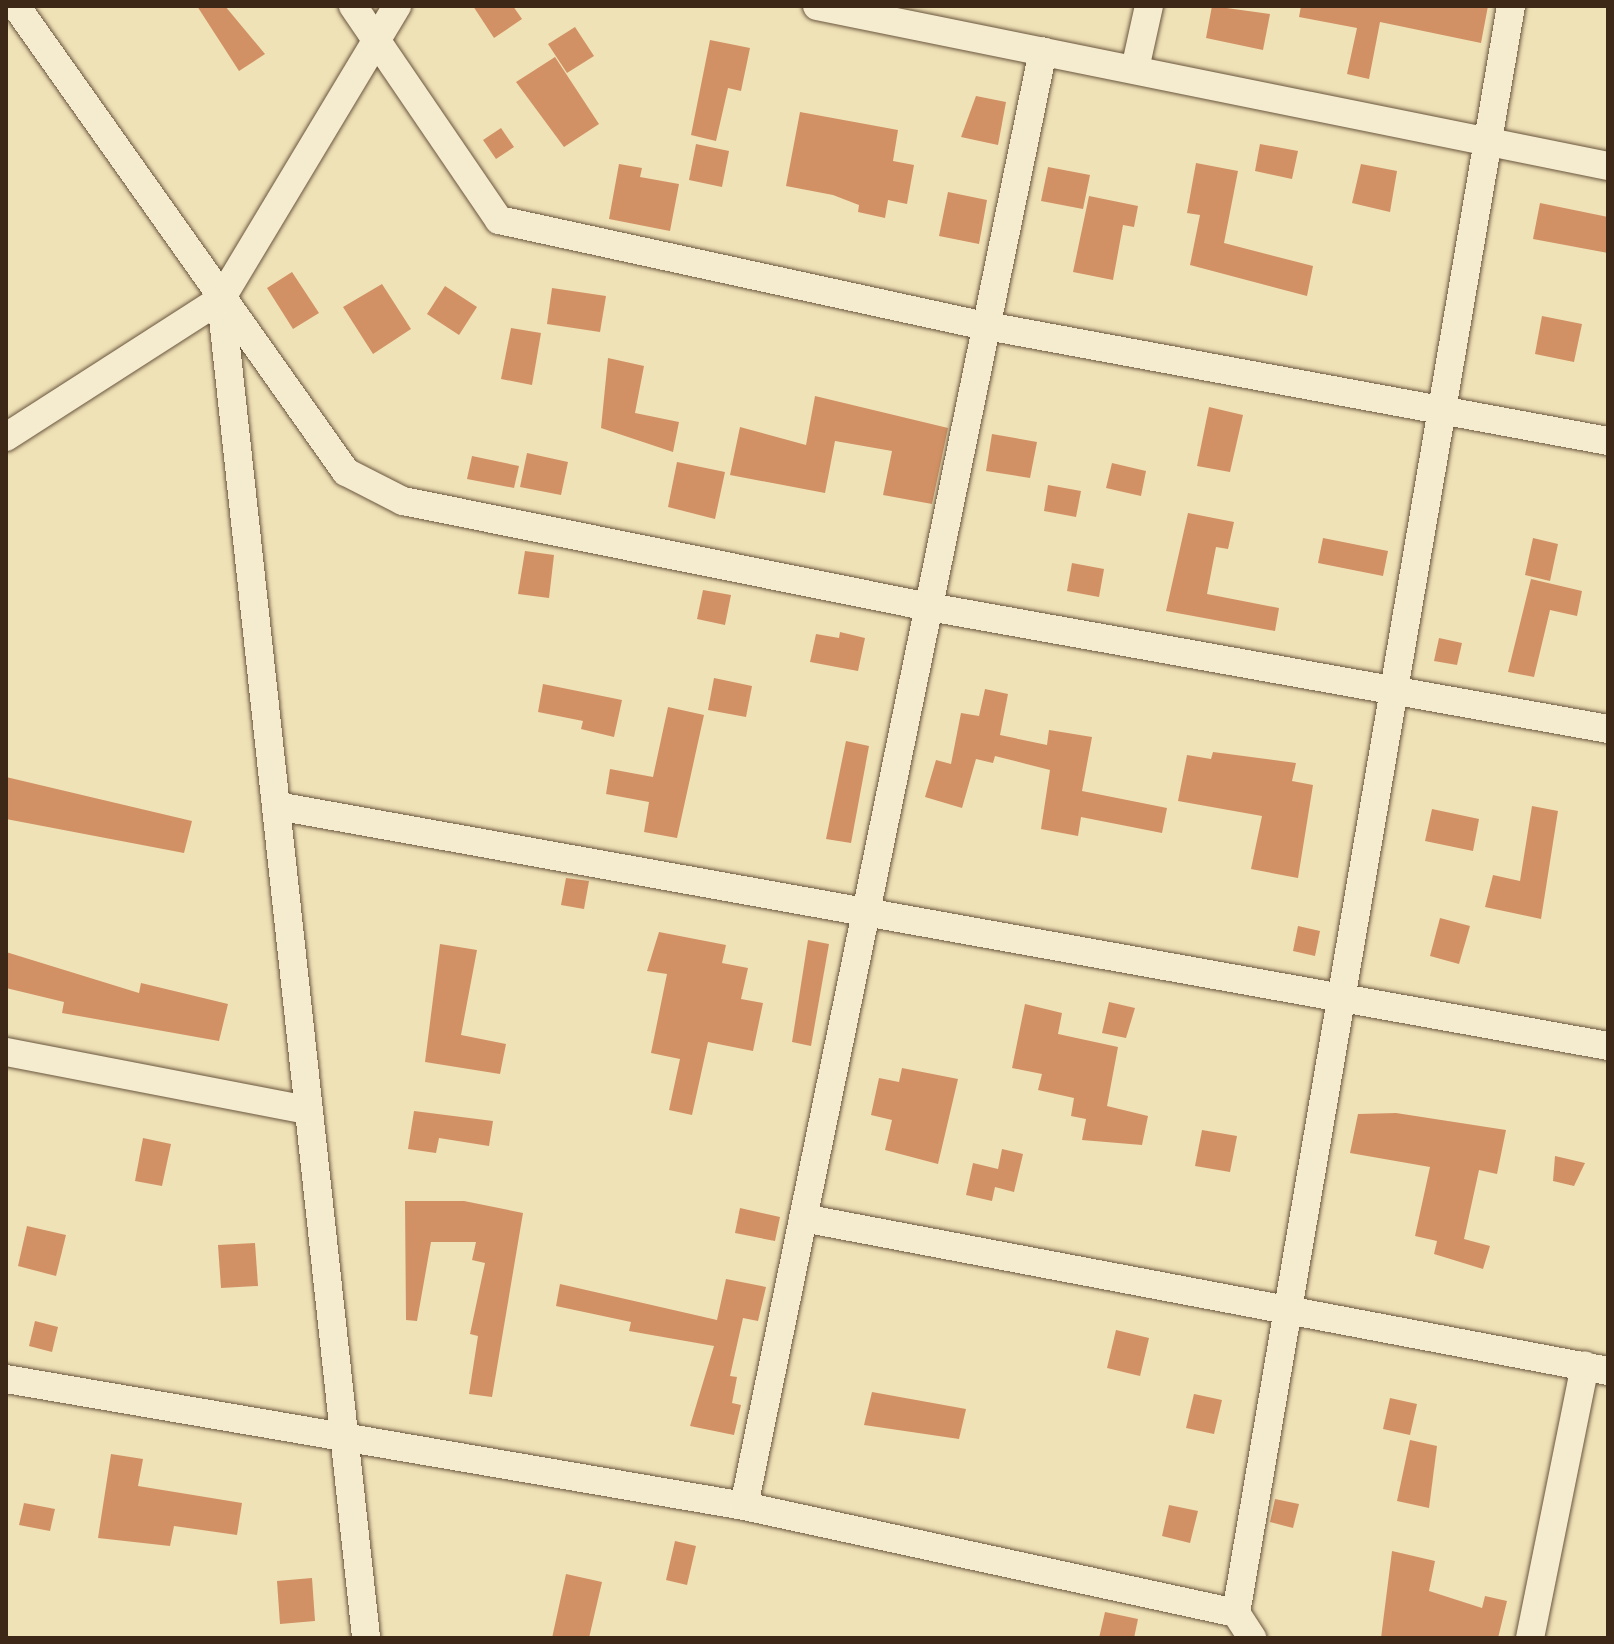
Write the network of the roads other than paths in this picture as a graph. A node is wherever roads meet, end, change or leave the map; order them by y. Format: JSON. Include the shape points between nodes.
{"nodes":[{"id":1,"x":16,"y":6,"type":"edge"},
{"id":2,"x":353,"y":6,"type":"edge"},
{"id":3,"x":397,"y":6,"type":"edge"},
{"id":4,"x":817,"y":6,"type":"edge"},
{"id":5,"x":1149,"y":6,"type":"edge"},
{"id":6,"x":1511,"y":6,"type":"edge"},
{"id":7,"x":376,"y":40,"type":"junction"},
{"id":8,"x":1043,"y":51,"type":"junction"},
{"id":9,"x":1135,"y":69,"type":"junction"},
{"id":10,"x":1488,"y":142,"type":"junction"},
{"id":11,"x":1608,"y":166,"type":"edge"},
{"id":12,"x":221,"y":299,"type":"junction"},
{"id":13,"x":987,"y":326,"type":"junction"},
{"id":14,"x":1442,"y":412,"type":"junction"},
{"id":15,"x":6,"y":437,"type":"edge"},
{"id":16,"x":1608,"y":441,"type":"edge"},
{"id":17,"x":924,"y":606,"type":"junction"},
{"id":18,"x":1389,"y":689,"type":"junction"},
{"id":19,"x":1608,"y":729,"type":"edge"},
{"id":20,"x":277,"y":806,"type":"junction"},
{"id":21,"x":866,"y":910,"type":"junction"},
{"id":22,"x":1342,"y":997,"type":"junction"},
{"id":23,"x":1608,"y":1046,"type":"edge"},
{"id":24,"x":6,"y":1052,"type":"edge"},
{"id":25,"x":307,"y":1110,"type":"junction"},
{"id":26,"x":803,"y":1218,"type":"junction"},
{"id":27,"x":1289,"y":1309,"type":"junction"},
{"id":28,"x":1596,"y":1368,"type":"edge"},
{"id":29,"x":6,"y":1379,"type":"edge"},
{"id":30,"x":340,"y":1436,"type":"junction"},
{"id":31,"x":744,"y":1506,"type":"junction"},
{"id":32,"x":1236,"y":1613,"type":"junction"},
{"id":33,"x":366,"y":1638,"type":"edge"},
{"id":34,"x":1252,"y":1638,"type":"edge"},
{"id":35,"x":1530,"y":1638,"type":"edge"}],
"edges":[{"from":1,"to":12,"type":"street"},
{"from":2,"to":7,"type":"street"},
{"from":3,"to":7,"type":"street"},
{"from":4,"to":8,"type":"street"},
{"from":5,"to":9,"type":"street"},
{"from":6,"to":10,"type":"street"},
{"from":7,"to":12,"type":"street"},
{"from":7,"to":13,"type":"street","via":[[499,220]]},
{"from":8,"to":9,"type":"street"},
{"from":8,"to":13,"type":"street"},
{"from":9,"to":10,"type":"street"},
{"from":10,"to":11,"type":"street"},
{"from":10,"to":14,"type":"street"},
{"from":12,"to":15,"type":"street"},
{"from":12,"to":17,"type":"street","via":[[346,472],[403,501]]},
{"from":12,"to":20,"type":"street"},
{"from":13,"to":14,"type":"street"},
{"from":13,"to":17,"type":"street"},
{"from":14,"to":16,"type":"street"},
{"from":14,"to":18,"type":"street"},
{"from":17,"to":18,"type":"street"},
{"from":17,"to":21,"type":"street"},
{"from":18,"to":19,"type":"street"},
{"from":18,"to":22,"type":"street"},
{"from":20,"to":21,"type":"street"},
{"from":20,"to":25,"type":"street"},
{"from":21,"to":22,"type":"street"},
{"from":21,"to":26,"type":"street"},
{"from":22,"to":23,"type":"street"},
{"from":22,"to":27,"type":"street"},
{"from":24,"to":25,"type":"street"},
{"from":25,"to":30,"type":"street"},
{"from":26,"to":27,"type":"street"},
{"from":26,"to":31,"type":"street"},
{"from":27,"to":28,"type":"street"},
{"from":27,"to":32,"type":"street"},
{"from":28,"to":35,"type":"street"},
{"from":29,"to":30,"type":"street"},
{"from":30,"to":31,"type":"street"},
{"from":30,"to":33,"type":"street"},
{"from":31,"to":32,"type":"street"},
{"from":32,"to":34,"type":"street"}]}
